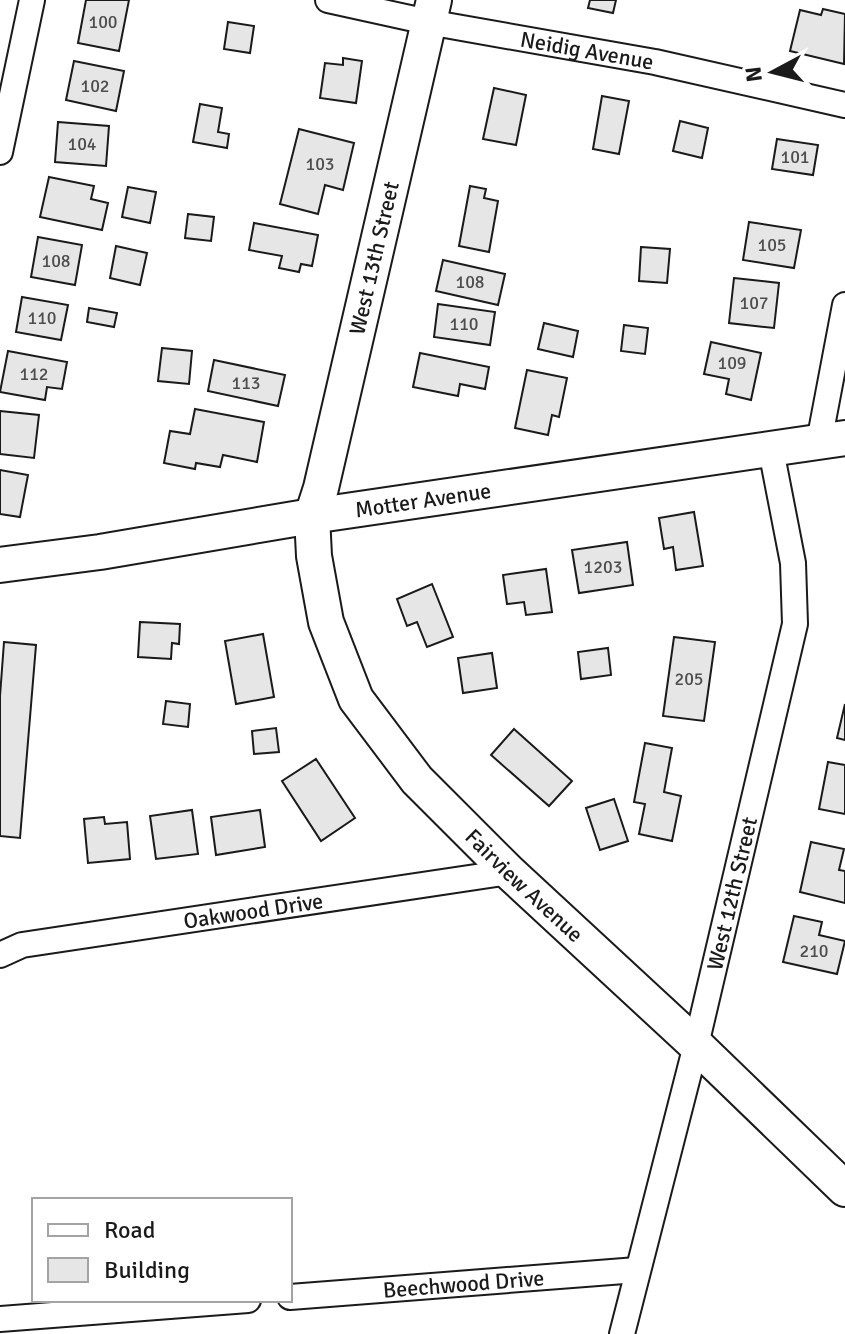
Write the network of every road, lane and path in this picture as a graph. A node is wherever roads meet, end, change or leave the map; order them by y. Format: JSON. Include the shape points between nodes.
{"nodes":[{"id":1,"x":32,"y":0,"type":"edge"},
{"id":2,"x":328,"y":0,"type":"edge"},
{"id":3,"x":431,"y":11,"type":"edge"},
{"id":4,"x":845,"y":105,"type":"edge"},
{"id":5,"x":0,"y":152,"type":"edge"},
{"id":6,"x":845,"y":305,"type":"edge"},
{"id":7,"x":832,"y":440,"type":"edge"},
{"id":8,"x":771,"y":450,"type":"junction"},
{"id":9,"x":312,"y":516,"type":"junction"},
{"id":10,"x":0,"y":565,"type":"edge"},
{"id":11,"x":509,"y":872,"type":"junction"},
{"id":12,"x":0,"y":955,"type":"edge"},
{"id":13,"x":696,"y":1045,"type":"junction"},
{"id":14,"x":845,"y":1189,"type":"edge"},
{"id":15,"x":637,"y":1270,"type":"junction"},
{"id":16,"x":292,"y":1297,"type":"edge"},
{"id":17,"x":222,"y":1302,"type":"edge"},
{"id":18,"x":0,"y":1319,"type":"edge"},
{"id":19,"x":622,"y":1334,"type":"edge"}],
"edges":[{"from":1,"to":5,"type":"street"},
{"from":2,"to":3,"type":"street","name":"Neidig Avenue"},
{"from":3,"to":4,"type":"street","name":"Neidig Avenue"},
{"from":3,"to":9,"type":"street","name":"West 13th Street"},
{"from":6,"to":7,"type":"street"},
{"from":7,"to":8,"type":"street","name":"Motter Avenue"},
{"from":8,"to":9,"type":"street","name":"Motter Avenue"},
{"from":8,"to":13,"type":"street","name":"West 12th Street","via":[[793,563],[795,624]]},
{"from":9,"to":10,"type":"street","name":"Motter Avenue"},
{"from":9,"to":11,"type":"street","name":"Fairview Avenue","via":[[326,622],[356,699],[417,780]]},
{"from":11,"to":12,"type":"street","name":"Oakwood Drive","via":[[22,945]]},
{"from":11,"to":13,"type":"street","name":"Fairview Avenue"},
{"from":13,"to":14,"type":"street","name":"Fairview Avenue"},
{"from":13,"to":15,"type":"street","name":"West 12th Street"},
{"from":15,"to":16,"type":"street","name":"Beechwood Drive"},
{"from":15,"to":19,"type":"street","name":"West 12th Street"},
{"from":17,"to":18,"type":"street"}]}
